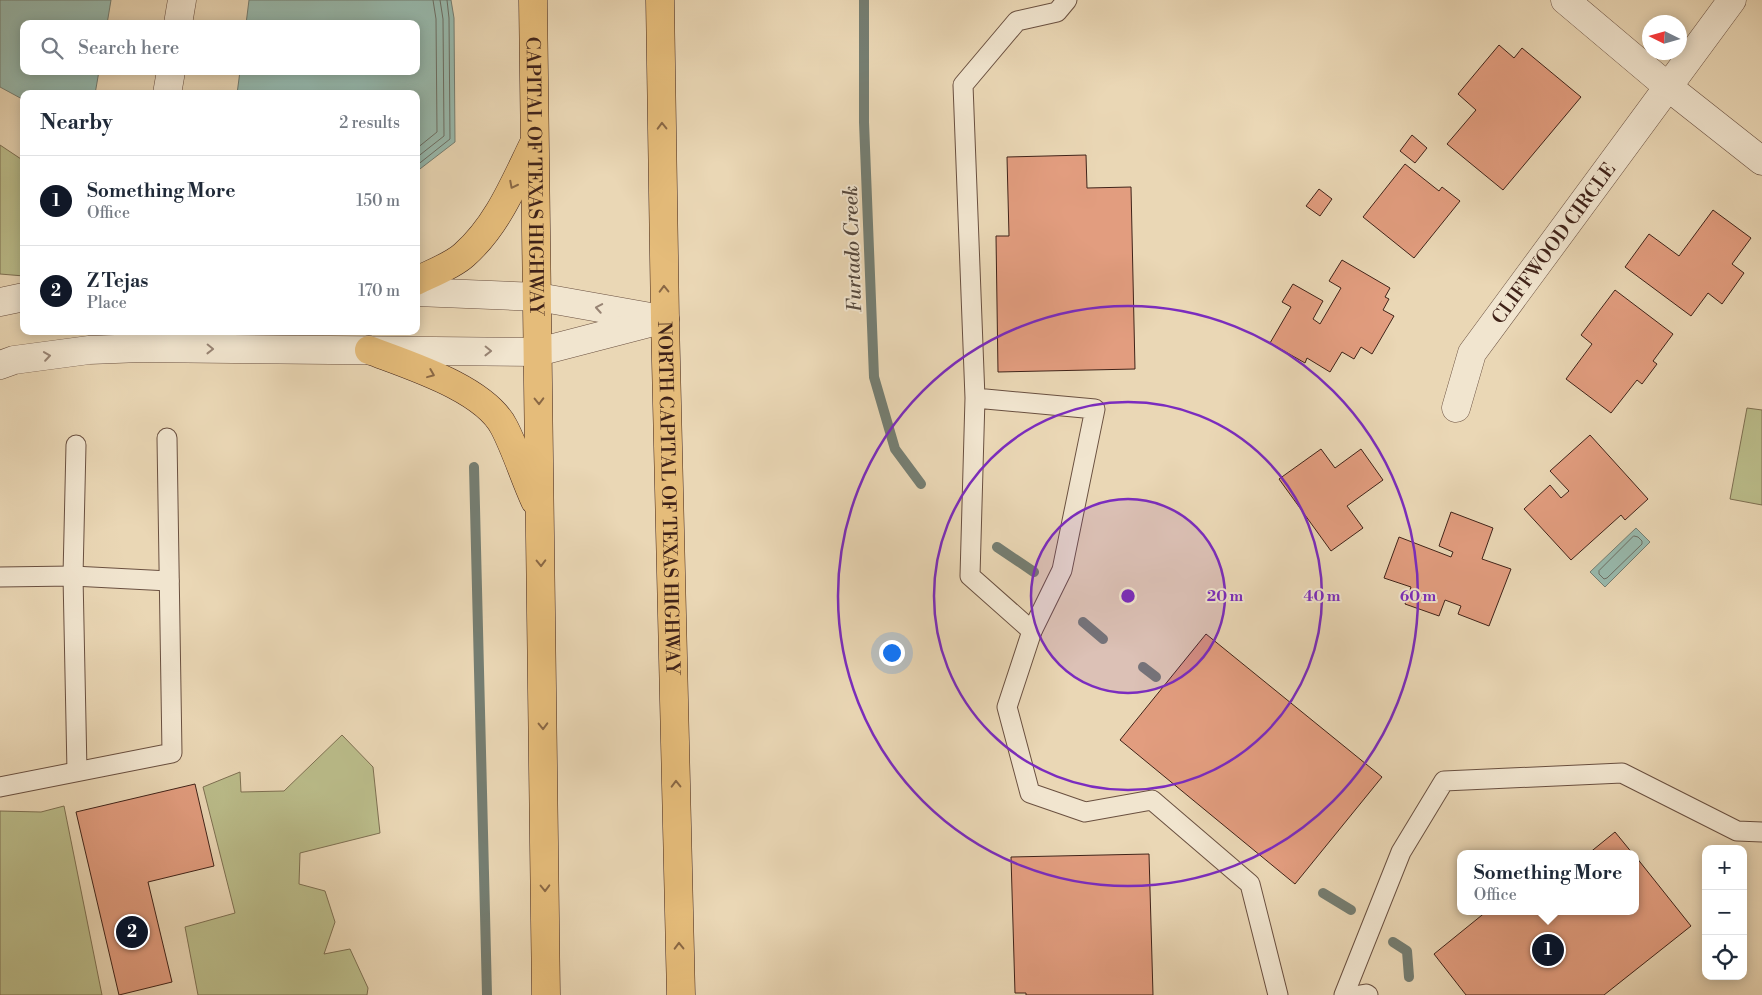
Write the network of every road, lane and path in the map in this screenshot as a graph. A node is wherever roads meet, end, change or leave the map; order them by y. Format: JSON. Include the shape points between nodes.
{"nodes":[{"id":1,"x":182,"y":0,"type":"edge"},
{"id":2,"x":533,"y":0,"type":"edge"},
{"id":3,"x":660,"y":0,"type":"edge"},
{"id":4,"x":1067,"y":0,"type":"edge"},
{"id":5,"x":1565,"y":0,"type":"edge"},
{"id":6,"x":1732,"y":0,"type":"edge"},
{"id":7,"x":179,"y":20,"type":"edge"},
{"id":8,"x":170,"y":75,"type":"edge"},
{"id":9,"x":1667,"y":86,"type":"junction"},
{"id":10,"x":168,"y":90,"type":"edge"},
{"id":11,"x":535,"y":141,"type":"junction"},
{"id":12,"x":1762,"y":161,"type":"edge"},
{"id":13,"x":420,"y":279,"type":"edge"},
{"id":14,"x":420,"y":292,"type":"edge"},
{"id":15,"x":538,"y":297,"type":"junction"},
{"id":16,"x":20,"y":298,"type":"edge"},
{"id":17,"x":0,"y":302,"type":"edge"},
{"id":18,"x":664,"y":319,"type":"junction"},
{"id":19,"x":141,"y":340,"type":"edge"},
{"id":20,"x":369,"y":350,"type":"junction"},
{"id":21,"x":538,"y":352,"type":"junction"},
{"id":22,"x":0,"y":366,"type":"edge"},
{"id":23,"x":976,"y":398,"type":"junction"},
{"id":24,"x":1456,"y":408,"type":"dead end"},
{"id":25,"x":167,"y":438,"type":"dead end"},
{"id":26,"x":76,"y":445,"type":"dead end"},
{"id":27,"x":541,"y":516,"type":"junction"},
{"id":28,"x":73,"y":576,"type":"junction"},
{"id":29,"x":0,"y":577,"type":"edge"},
{"id":30,"x":169,"y":581,"type":"junction"},
{"id":31,"x":1032,"y":631,"type":"junction"},
{"id":32,"x":77,"y":772,"type":"junction"},
{"id":33,"x":0,"y":787,"type":"edge"},
{"id":34,"x":1762,"y":832,"type":"edge"},
{"id":35,"x":546,"y":995,"type":"edge"},
{"id":36,"x":680,"y":995,"type":"edge"},
{"id":37,"x":1278,"y":995,"type":"edge"},
{"id":38,"x":1344,"y":995,"type":"edge"},
{"id":39,"x":1360,"y":995,"type":"edge"},
{"id":40,"x":1368,"y":995,"type":"edge"}],
"edges":[{"from":1,"to":7,"type":"street"},
{"from":2,"to":11,"type":"highway","name":"CAPITAL OF TEXAS HIGHWAY"},
{"from":18,"to":3,"type":"highway","name":"NORTH CAPITAL OF TEXAS HIGHWAY","one_way":true},
{"from":4,"to":23,"type":"lane","via":[[1057,12],[1017,21],[963,85]]},
{"from":5,"to":9,"type":"street"},
{"from":6,"to":9,"type":"street","name":"CLIFFWOOD CIRCLE"},
{"from":8,"to":10,"type":"street"},
{"from":9,"to":12,"type":"street"},
{"from":9,"to":24,"type":"street","name":"CLIFFWOOD CIRCLE","via":[[1472,353]]},
{"from":11,"to":13,"type":"highway","one_way":true,"via":[[488,231],[463,256]]},
{"from":11,"to":15,"type":"highway","name":"CAPITAL OF TEXAS HIGHWAY"},
{"from":14,"to":15,"type":"street"},
{"from":18,"to":15,"type":"street","one_way":true},
{"from":15,"to":21,"type":"highway","name":"CAPITAL OF TEXAS HIGHWAY"},
{"from":16,"to":17,"type":"street"},
{"from":18,"to":21,"type":"street"},
{"from":36,"to":18,"type":"highway","name":"NORTH CAPITAL OF TEXAS HIGHWAY","one_way":true},
{"from":19,"to":20,"type":"street","one_way":true},
{"from":22,"to":19,"type":"street","one_way":true,"via":[[14,360]]},
{"from":20,"to":21,"type":"street","one_way":true},
{"from":20,"to":27,"type":"highway","one_way":true,"via":[[454,384],[485,405],[503,425]]},
{"from":21,"to":27,"type":"highway","one_way":true},
{"from":23,"to":31,"type":"lane","via":[[970,576]]},
{"from":23,"to":31,"type":"lane","via":[[1095,409],[1062,570]]},
{"from":25,"to":30,"type":"lane"},
{"from":26,"to":28,"type":"lane"},
{"from":27,"to":35,"type":"highway","one_way":true},
{"from":28,"to":29,"type":"lane"},
{"from":28,"to":30,"type":"lane"},
{"from":28,"to":32,"type":"lane"},
{"from":30,"to":32,"type":"lane","via":[[172,753]]},
{"from":31,"to":37,"type":"lane","via":[[1007,707],[1030,793],[1085,812],[1152,800],[1250,884]]},
{"from":32,"to":33,"type":"lane"},
{"from":34,"to":38,"type":"lane","via":[[1737,831],[1622,773],[1444,781],[1401,852]]},
{"from":39,"to":40,"type":"lane"}]}
